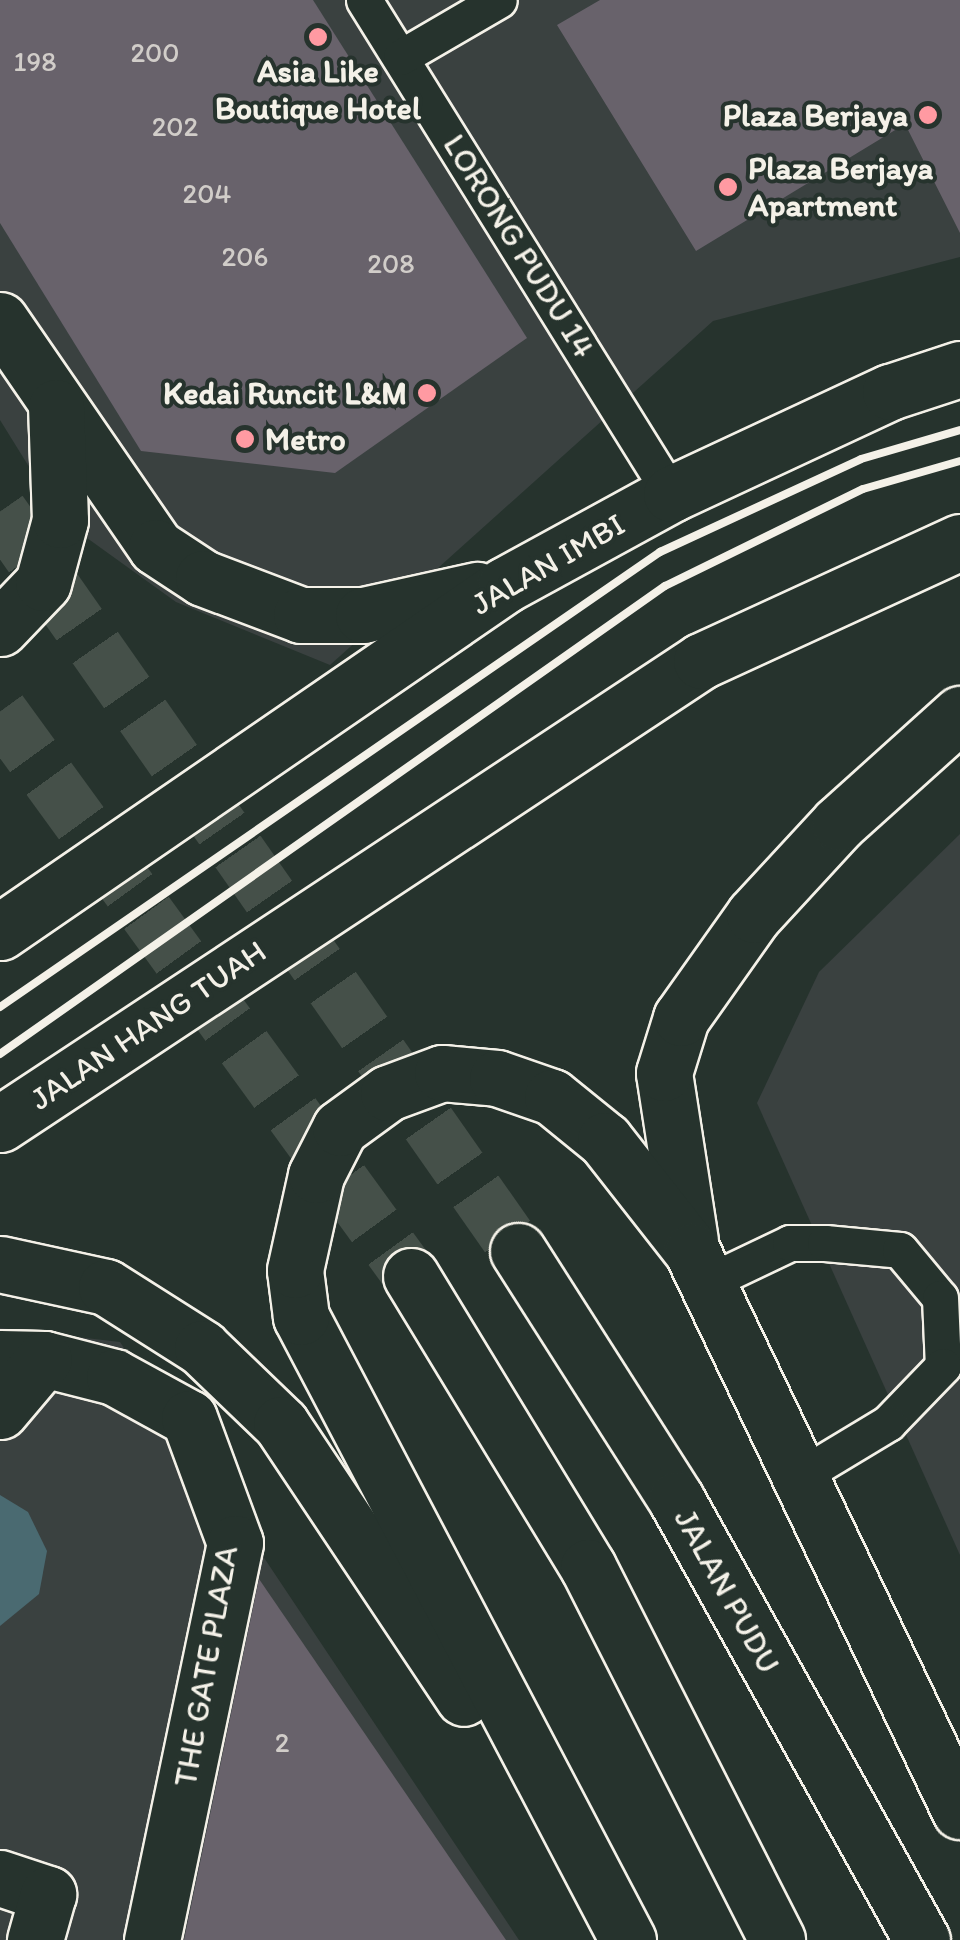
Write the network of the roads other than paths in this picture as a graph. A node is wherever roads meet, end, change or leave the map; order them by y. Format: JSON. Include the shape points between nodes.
{"nodes":[{"id":1,"x":499,"y":0,"type":"edge"},
{"id":2,"x":366,"y":1,"type":"edge"},
{"id":3,"x":401,"y":57,"type":"junction"},
{"id":4,"x":0,"y":320,"type":"edge"},
{"id":5,"x":960,"y":369,"type":"edge"},
{"id":6,"x":56,"y":406,"type":"junction"},
{"id":7,"x":670,"y":494,"type":"junction"},
{"id":8,"x":960,"y":542,"type":"edge"},
{"id":9,"x":505,"y":585,"type":"junction"},
{"id":10,"x":0,"y":628,"type":"edge"},
{"id":11,"x":960,"y":714,"type":"edge"},
{"id":12,"x":0,"y":932,"type":"edge"},
{"id":13,"x":0,"y":1124,"type":"edge"},
{"id":14,"x":518,"y":1251,"type":"tunnel mouth"},
{"id":15,"x":0,"y":1264,"type":"edge"},
{"id":16,"x":699,"y":1267,"type":"junction"},
{"id":17,"x":411,"y":1276,"type":"tunnel mouth"},
{"id":18,"x":22,"y":1358,"type":"edge"},
{"id":19,"x":0,"y":1411,"type":"edge"},
{"id":20,"x":800,"y":1476,"type":"junction"},
{"id":21,"x":556,"y":1806,"type":"junction"},
{"id":22,"x":960,"y":1812,"type":"edge"},
{"id":23,"x":0,"y":1878,"type":"edge"},
{"id":24,"x":618,"y":1931,"type":"edge"},
{"id":25,"x":36,"y":1940,"type":"edge"},
{"id":26,"x":152,"y":1940,"type":"edge"},
{"id":27,"x":777,"y":1940,"type":"edge"},
{"id":28,"x":922,"y":1940,"type":"edge"}],
"edges":[{"from":1,"to":3,"type":"lane"},
{"from":2,"to":3,"type":"lane","name":"LORONG PUDU 14"},
{"from":3,"to":7,"type":"lane","name":"LORONG PUDU 14"},
{"from":4,"to":6,"type":"main road"},
{"from":5,"to":7,"type":"main road","name":"JALAN IMBI","via":[[890,392]]},
{"from":6,"to":9,"type":"main road","via":[[156,547],[236,594],[301,615],[362,615]]},
{"from":6,"to":10,"type":"main road","via":[[60,520],[43,583]]},
{"from":7,"to":9,"type":"main road","name":"JALAN IMBI"},
{"from":8,"to":13,"type":"main road","name":"JALAN HANG TUAH","via":[[701,660]]},
{"from":9,"to":12,"type":"main road","name":"JALAN IMBI"},
{"from":11,"to":16,"type":"main road","via":[[839,823],[754,915],[681,1018],[664,1073]]},
{"from":14,"to":28,"type":"main road","name":"JALAN PUDU","via":[[676,1499]]},
{"from":15,"to":21,"type":"main road","via":[[106,1286],[202,1348],[281,1424],[492,1738]]},
{"from":16,"to":20,"type":"main road"},
{"from":16,"to":20,"type":"lane","via":[[790,1244],[900,1250],[940,1298],[943,1366],[888,1423]]},
{"from":16,"to":21,"type":"main road","via":[[605,1140],[552,1097],[497,1078],[442,1073],[388,1093],[340,1128],[302,1222],[301,1317]]},
{"from":17,"to":27,"type":"main road","via":[[588,1567]]},
{"from":18,"to":19,"type":"main road"},
{"from":18,"to":26,"type":"main road","name":"THE GATE PLAZA","via":[[114,1377],[189,1418],[235,1543]]},
{"from":20,"to":22,"type":"main road"},
{"from":21,"to":24,"type":"main road"},
{"from":23,"to":25,"type":"main road","via":[[48,1894]]}]}
